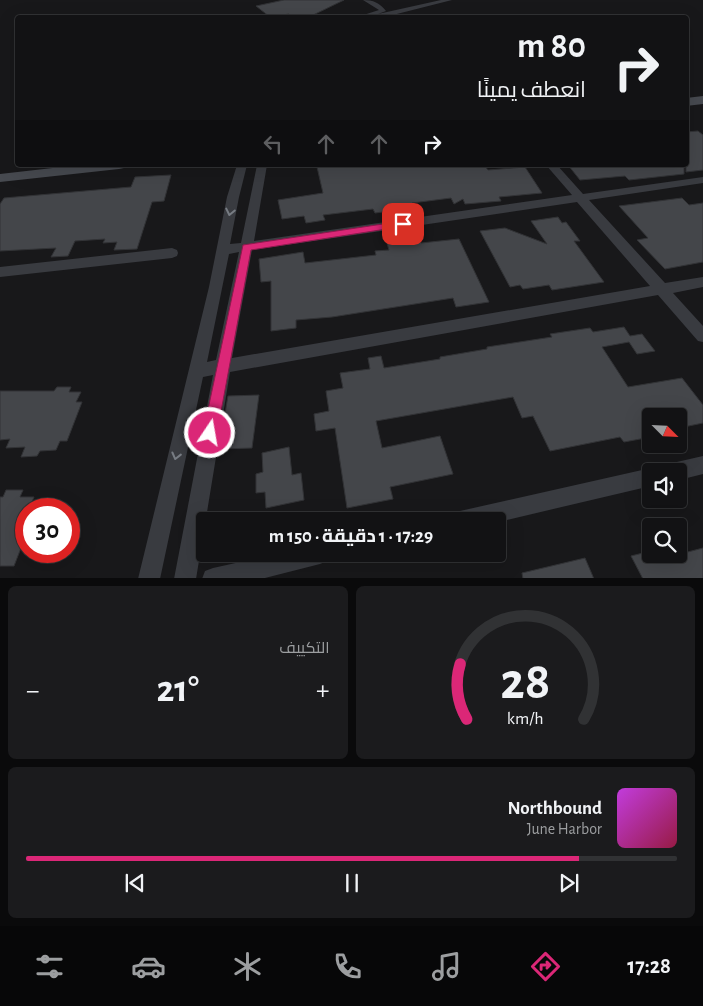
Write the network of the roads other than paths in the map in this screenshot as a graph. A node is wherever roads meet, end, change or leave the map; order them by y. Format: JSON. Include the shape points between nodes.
{"nodes":[{"id":1,"x":366,"y":0,"type":"edge"},
{"id":2,"x":449,"y":0,"type":"edge"},
{"id":3,"x":368,"y":15,"type":"edge"},
{"id":4,"x":383,"y":15,"type":"edge"},
{"id":5,"x":703,"y":100,"type":"edge"},
{"id":6,"x":689,"y":102,"type":"edge"},
{"id":7,"x":101,"y":167,"type":"edge"},
{"id":8,"x":242,"y":167,"type":"edge"},
{"id":9,"x":262,"y":167,"type":"edge"},
{"id":10,"x":552,"y":167,"type":"edge"},
{"id":11,"x":0,"y":178,"type":"edge"},
{"id":12,"x":703,"y":180,"type":"edge"},
{"id":13,"x":579,"y":197,"type":"junction"},
{"id":14,"x":246,"y":247,"type":"junction"},
{"id":15,"x":222,"y":250,"type":"junction"},
{"id":16,"x":172,"y":253,"type":"dead end"},
{"id":17,"x":0,"y":272,"type":"edge"},
{"id":18,"x":703,"y":282,"type":"edge"},
{"id":19,"x":663,"y":289,"type":"junction"},
{"id":20,"x":703,"y":336,"type":"edge"},
{"id":21,"x":224,"y":366,"type":"junction"},
{"id":22,"x":197,"y":371,"type":"junction"},
{"id":23,"x":703,"y":465,"type":"edge"},
{"id":24,"x":687,"y":468,"type":"edge"},
{"id":25,"x":642,"y":479,"type":"edge"},
{"id":26,"x":499,"y":512,"type":"edge"},
{"id":27,"x":284,"y":562,"type":"edge"},
{"id":28,"x":149,"y":578,"type":"edge"},
{"id":29,"x":185,"y":578,"type":"edge"},
{"id":30,"x":213,"y":578,"type":"edge"}],
"edges":[{"from":1,"to":3,"type":"street","via":[[383,11]]},
{"from":2,"to":4,"type":"street"},
{"from":5,"to":6,"type":"street"},
{"from":7,"to":11,"type":"street"},
{"from":8,"to":15,"type":"street","one_way":true},
{"from":9,"to":14,"type":"street"},
{"from":10,"to":13,"type":"street"},
{"from":12,"to":13,"type":"street"},
{"from":13,"to":14,"type":"street"},
{"from":13,"to":19,"type":"street"},
{"from":14,"to":15,"type":"street"},
{"from":14,"to":21,"type":"street"},
{"from":15,"to":22,"type":"street"},
{"from":16,"to":17,"type":"street"},
{"from":18,"to":19,"type":"street"},
{"from":19,"to":20,"type":"street"},
{"from":19,"to":21,"type":"street"},
{"from":21,"to":22,"type":"street"},
{"from":21,"to":29,"type":"street"},
{"from":22,"to":28,"type":"street","one_way":true},
{"from":23,"to":24,"type":"street"},
{"from":25,"to":26,"type":"street"},
{"from":27,"to":30,"type":"street"}]}
